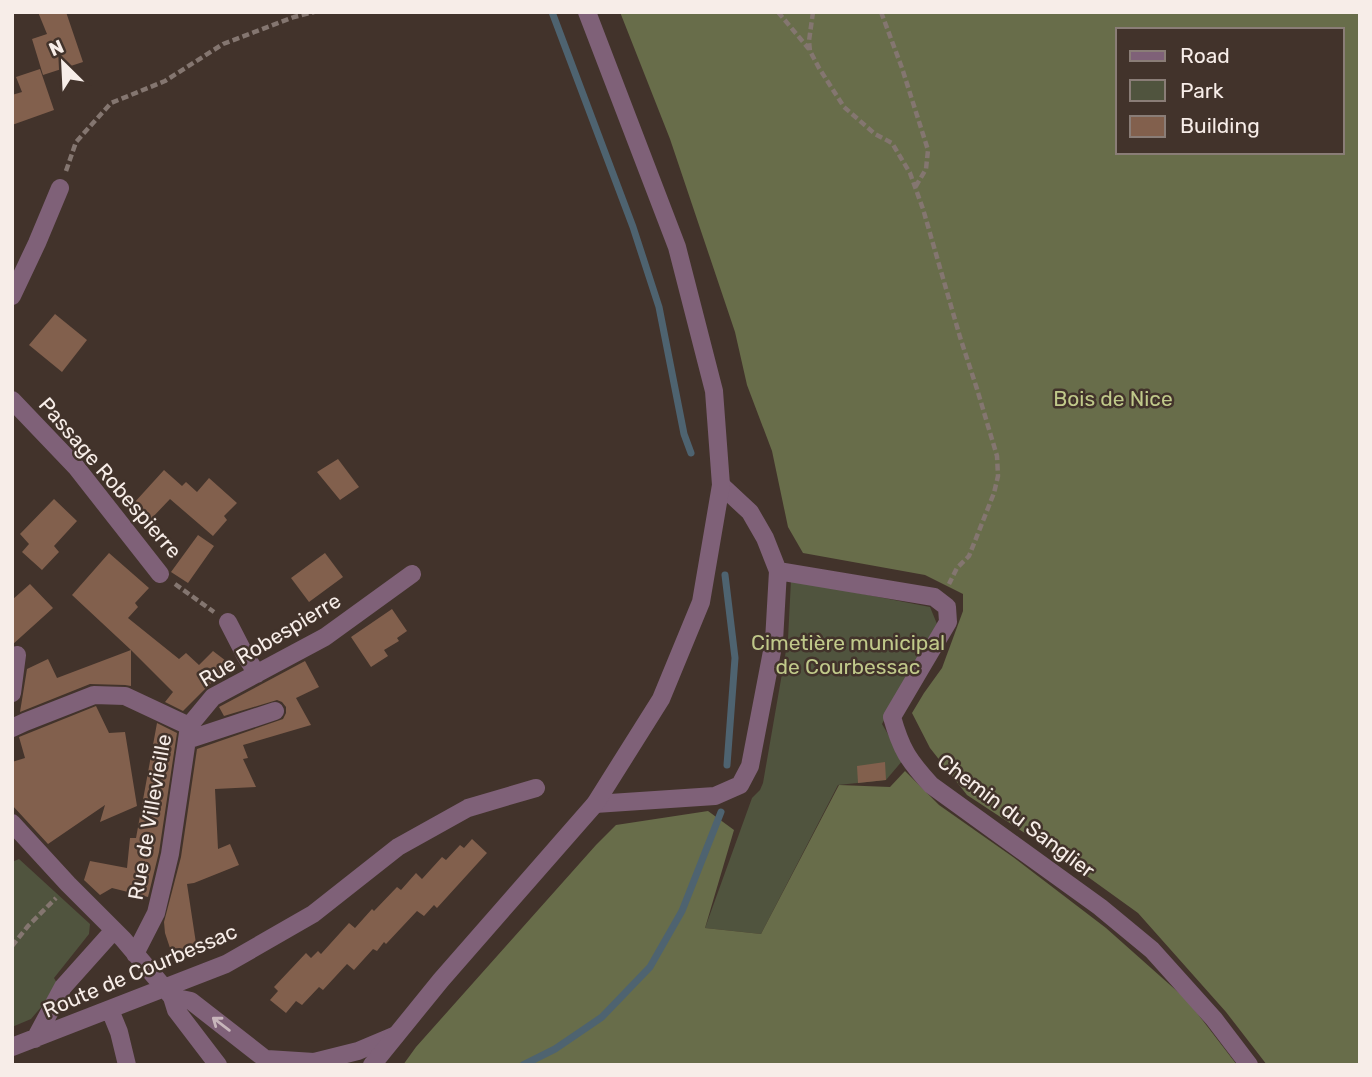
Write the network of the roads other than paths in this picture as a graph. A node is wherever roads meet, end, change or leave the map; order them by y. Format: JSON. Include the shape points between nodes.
{"nodes":[{"id":1,"x":587,"y":12,"type":"edge"},
{"id":2,"x":60,"y":188,"type":"road end"},
{"id":3,"x":12,"y":296,"type":"edge"},
{"id":4,"x":12,"y":400,"type":"edge"},
{"id":5,"x":721,"y":485,"type":"junction"},
{"id":6,"x":778,"y":571,"type":"junction"},
{"id":7,"x":412,"y":573,"type":"dead end"},
{"id":8,"x":160,"y":574,"type":"road end"},
{"id":9,"x":228,"y":622,"type":"road end"},
{"id":10,"x":17,"y":655,"type":"dead end"},
{"id":11,"x":257,"y":674,"type":"junction"},
{"id":12,"x":12,"y":693,"type":"edge"},
{"id":13,"x":275,"y":711,"type":"dead end"},
{"id":14,"x":12,"y":728,"type":"edge"},
{"id":15,"x":188,"y":733,"type":"junction"},
{"id":16,"x":536,"y":788,"type":"dead end"},
{"id":17,"x":595,"y":804,"type":"junction"},
{"id":18,"x":12,"y":823,"type":"edge"},
{"id":19,"x":114,"y":930,"type":"junction"},
{"id":20,"x":135,"y":954,"type":"junction"},
{"id":21,"x":168,"y":992,"type":"junction"},
{"id":22,"x":110,"y":1010,"type":"junction"},
{"id":23,"x":396,"y":1035,"type":"junction"},
{"id":24,"x":35,"y":1039,"type":"junction"},
{"id":25,"x":12,"y":1047,"type":"edge"},
{"id":26,"x":270,"y":1062,"type":"edge"},
{"id":27,"x":127,"y":1065,"type":"edge"},
{"id":28,"x":218,"y":1065,"type":"edge"},
{"id":29,"x":372,"y":1065,"type":"edge"},
{"id":30,"x":1249,"y":1065,"type":"edge"}],
"edges":[{"from":1,"to":5,"type":"street","via":[[677,247],[714,391]]},
{"from":2,"to":3,"type":"street"},
{"from":4,"to":8,"type":"street","name":"Passage Robespierre","via":[[76,467]]},
{"from":5,"to":6,"type":"street","via":[[750,512]]},
{"from":5,"to":17,"type":"street","via":[[701,602],[661,699]]},
{"from":6,"to":17,"type":"street","via":[[774,641],[750,766],[740,785],[715,796]]},
{"from":6,"to":30,"type":"street","name":"Chemin du Sanglier","via":[[934,597],[947,607],[948,622],[892,717],[912,765],[931,785],[1152,950]]},
{"from":7,"to":11,"type":"street","name":"Rue Robespierre","via":[[325,637]]},
{"from":9,"to":11,"type":"street"},
{"from":10,"to":12,"type":"street"},
{"from":11,"to":15,"type":"street","name":"Rue Robespierre","via":[[213,697]]},
{"from":13,"to":15,"type":"street"},
{"from":14,"to":15,"type":"street","via":[[94,695],[125,696]]},
{"from":15,"to":20,"type":"street","name":"Rue de Villevieille","via":[[156,913]]},
{"from":16,"to":21,"type":"street","name":"Route de Courbessac","via":[[468,808],[398,847],[313,914]]},
{"from":17,"to":23,"type":"street"},
{"from":18,"to":19,"type":"street"},
{"from":19,"to":20,"type":"street"},
{"from":19,"to":24,"type":"street","via":[[63,987]]},
{"from":20,"to":21,"type":"street"},
{"from":21,"to":22,"type":"street","name":"Route de Courbessac"},
{"from":26,"to":21,"type":"street","one_way":true,"via":[[191,1001]]},
{"from":21,"to":28,"type":"street","via":[[176,1010]]},
{"from":22,"to":24,"type":"street","name":"Route de Courbessac"},
{"from":22,"to":27,"type":"street"},
{"from":23,"to":26,"type":"street","via":[[314,1062]]},
{"from":23,"to":29,"type":"street"},
{"from":24,"to":25,"type":"street","name":"Route de Courbessac"}]}
